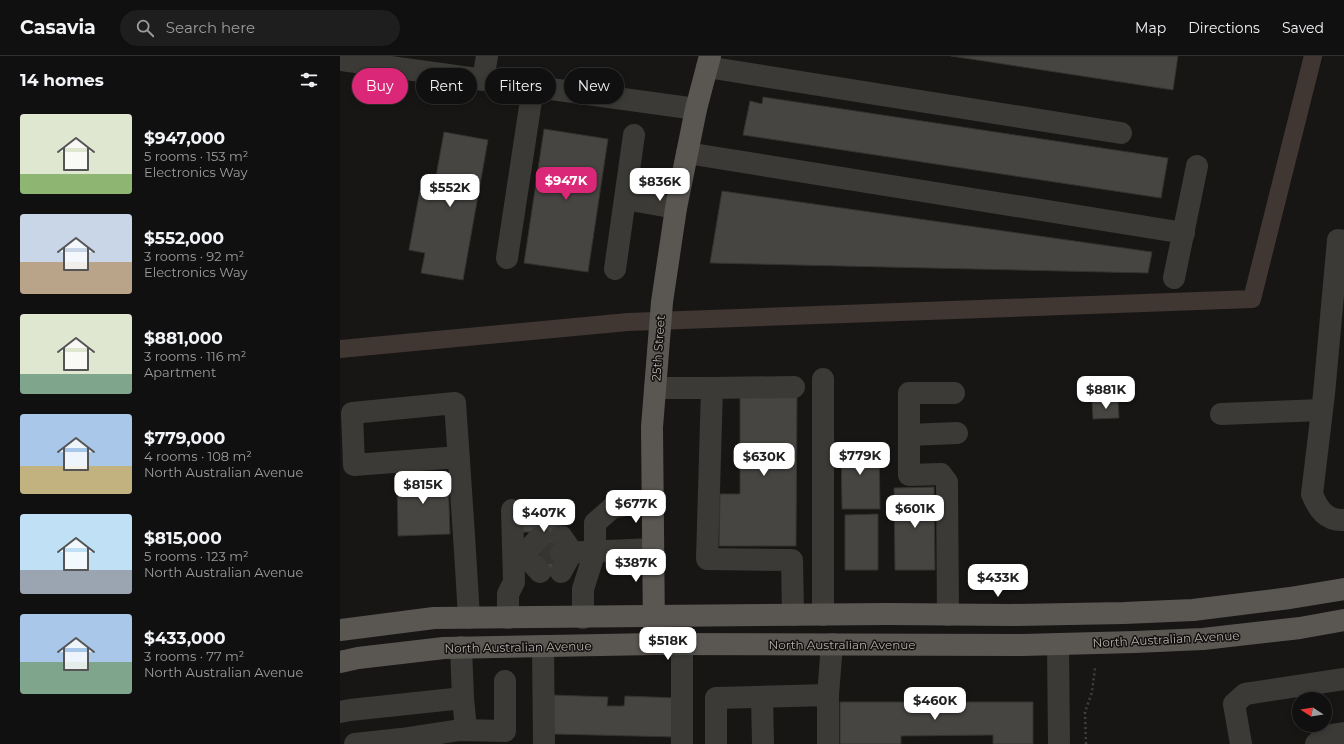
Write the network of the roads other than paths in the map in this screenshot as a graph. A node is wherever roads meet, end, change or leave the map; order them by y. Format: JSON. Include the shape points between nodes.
{"nodes":[{"id":1,"x":487,"y":56,"type":"edge"},
{"id":2,"x":340,"y":60,"type":"edge"},
{"id":3,"x":708,"y":62,"type":"edge"},
{"id":4,"x":483,"y":80,"type":"joint"},
{"id":5,"x":556,"y":90,"type":"edge"},
{"id":6,"x":530,"y":104,"type":"edge"},
{"id":7,"x":696,"y":110,"type":"junction"},
{"id":8,"x":1121,"y":133,"type":"dead end"},
{"id":9,"x":634,"y":135,"type":"dead end"},
{"id":10,"x":688,"y":153,"type":"junction"},
{"id":11,"x":1197,"y":166,"type":"dead end"},
{"id":12,"x":625,"y":199,"type":"junction"},
{"id":13,"x":676,"y":208,"type":"junction"},
{"id":14,"x":1184,"y":233,"type":"junction"},
{"id":15,"x":1344,"y":242,"type":"edge"},
{"id":16,"x":507,"y":258,"type":"dead end"},
{"id":17,"x":615,"y":269,"type":"dead end"},
{"id":18,"x":1174,"y":278,"type":"dead end"},
{"id":19,"x":823,"y":379,"type":"dead end"},
{"id":20,"x":794,"y":387,"type":"dead end"},
{"id":21,"x":655,"y":388,"type":"junction"},
{"id":22,"x":712,"y":388,"type":"junction"},
{"id":23,"x":954,"y":393,"type":"dead end"},
{"id":24,"x":1322,"y":410,"type":"junction"},
{"id":25,"x":1221,"y":414,"type":"dead end"},
{"id":26,"x":957,"y":433,"type":"dead end"},
{"id":27,"x":909,"y":435,"type":"junction"},
{"id":28,"x":459,"y":457,"type":"junction"},
{"id":29,"x":652,"y":499,"type":"junction"},
{"id":30,"x":512,"y":510,"type":"dead end"},
{"id":31,"x":1344,"y":520,"type":"edge"},
{"id":32,"x":653,"y":549,"type":"junction"},
{"id":33,"x":595,"y":551,"type":"junction"},
{"id":34,"x":546,"y":554,"type":"junction"},
{"id":35,"x":1344,"y":589,"type":"edge"},
{"id":36,"x":823,"y":615,"type":"junction"},
{"id":37,"x":948,"y":615,"type":"junction"},
{"id":38,"x":793,"y":616,"type":"junction"},
{"id":39,"x":653,"y":617,"type":"junction"},
{"id":40,"x":469,"y":618,"type":"junction"},
{"id":41,"x":508,"y":618,"type":"junction"},
{"id":42,"x":583,"y":618,"type":"junction"},
{"id":43,"x":1344,"y":620,"type":"edge"},
{"id":44,"x":340,"y":630,"type":"edge"},
{"id":45,"x":654,"y":644,"type":"junction"},
{"id":46,"x":682,"y":644,"type":"junction"},
{"id":47,"x":832,"y":644,"type":"junction"},
{"id":48,"x":1058,"y":644,"type":"junction"},
{"id":49,"x":543,"y":646,"type":"junction"},
{"id":50,"x":461,"y":647,"type":"junction"},
{"id":51,"x":340,"y":662,"type":"edge"},
{"id":52,"x":1344,"y":679,"type":"edge"},
{"id":53,"x":505,"y":681,"type":"dead end"},
{"id":54,"x":828,"y":695,"type":"junction"},
{"id":55,"x":762,"y":697,"type":"junction"},
{"id":56,"x":463,"y":698,"type":"junction"},
{"id":57,"x":340,"y":712,"type":"edge"},
{"id":58,"x":466,"y":730,"type":"junction"},
{"id":59,"x":1344,"y":733,"type":"edge"},
{"id":60,"x":355,"y":744,"type":"edge"},
{"id":61,"x":544,"y":744,"type":"edge"},
{"id":62,"x":682,"y":744,"type":"edge"},
{"id":63,"x":716,"y":744,"type":"edge"},
{"id":64,"x":763,"y":744,"type":"edge"},
{"id":65,"x":828,"y":744,"type":"edge"},
{"id":66,"x":1059,"y":744,"type":"edge"},
{"id":67,"x":1241,"y":744,"type":"edge"},
{"id":68,"x":1316,"y":744,"type":"edge"}],
"edges":[{"from":1,"to":4,"type":"street"},
{"from":2,"to":4,"type":"street"},
{"from":3,"to":7,"type":"main road","name":"25th Street"},
{"from":3,"to":8,"type":"street"},
{"from":5,"to":7,"type":"street"},
{"from":6,"to":16,"type":"street"},
{"from":7,"to":10,"type":"main road","name":"25th Street"},
{"from":9,"to":12,"type":"street"},
{"from":10,"to":13,"type":"main road","name":"25th Street"},
{"from":10,"to":14,"type":"street"},
{"from":11,"to":14,"type":"street"},
{"from":12,"to":13,"type":"street"},
{"from":12,"to":17,"type":"street"},
{"from":13,"to":21,"type":"main road","name":"25th Street","via":[[662,302]]},
{"from":14,"to":18,"type":"street"},
{"from":15,"to":24,"type":"street","via":[[1338,240]]},
{"from":19,"to":36,"type":"street"},
{"from":20,"to":22,"type":"street"},
{"from":21,"to":22,"type":"street"},
{"from":21,"to":29,"type":"main road","name":"25th Street"},
{"from":22,"to":38,"type":"street","via":[[707,559],[792,560]]},
{"from":23,"to":27,"type":"street","via":[[909,393]]},
{"from":24,"to":25,"type":"street"},
{"from":24,"to":31,"type":"street","via":[[1312,494],[1318,508],[1326,516]]},
{"from":26,"to":27,"type":"street"},
{"from":27,"to":37,"type":"street","via":[[908,475],[941,474],[947,482]]},
{"from":28,"to":28,"type":"street","via":[[455,403],[352,413],[354,465]]},
{"from":28,"to":40,"type":"street"},
{"from":29,"to":32,"type":"main road","name":"25th Street"},
{"from":29,"to":33,"type":"street","via":[[612,508],[595,523]]},
{"from":30,"to":34,"type":"street"},
{"from":32,"to":33,"type":"street"},
{"from":32,"to":39,"type":"main road","name":"25th Street"},
{"from":33,"to":34,"type":"street"},
{"from":33,"to":42,"type":"street","via":[[583,588]]},
{"from":34,"to":41,"type":"street","via":[[514,582],[508,594]]},
{"from":35,"to":37,"type":"main road","via":[[1193,610]]},
{"from":36,"to":37,"type":"main road"},
{"from":36,"to":38,"type":"main road"},
{"from":38,"to":39,"type":"main road"},
{"from":39,"to":42,"type":"main road"},
{"from":39,"to":45,"type":"main road","name":"25th Street"},
{"from":40,"to":41,"type":"main road"},
{"from":40,"to":44,"type":"main road","via":[[434,618]]},
{"from":41,"to":42,"type":"main road"},
{"from":43,"to":48,"type":"main road","name":"North Australian Avenue","via":[[1300,628],[1203,639]]},
{"from":45,"to":46,"type":"main road","name":"North Australian Avenue"},
{"from":45,"to":49,"type":"main road","name":"North Australian Avenue"},
{"from":46,"to":47,"type":"main road","name":"North Australian Avenue"},
{"from":46,"to":62,"type":"street"},
{"from":47,"to":48,"type":"main road","name":"North Australian Avenue"},
{"from":47,"to":54,"type":"street"},
{"from":48,"to":66,"type":"street"},
{"from":49,"to":50,"type":"main road","name":"North Australian Avenue"},
{"from":49,"to":61,"type":"street"},
{"from":50,"to":51,"type":"main road","name":"North Australian Avenue"},
{"from":50,"to":56,"type":"street"},
{"from":52,"to":67,"type":"street","via":[[1245,694],[1234,704]]},
{"from":53,"to":58,"type":"street","via":[[505,731]]},
{"from":54,"to":55,"type":"street"},
{"from":54,"to":65,"type":"street"},
{"from":55,"to":63,"type":"street","via":[[716,698]]},
{"from":55,"to":64,"type":"street"},
{"from":56,"to":57,"type":"street"},
{"from":56,"to":58,"type":"street"},
{"from":58,"to":60,"type":"street"},
{"from":59,"to":68,"type":"street","via":[[1325,736]]}]}
